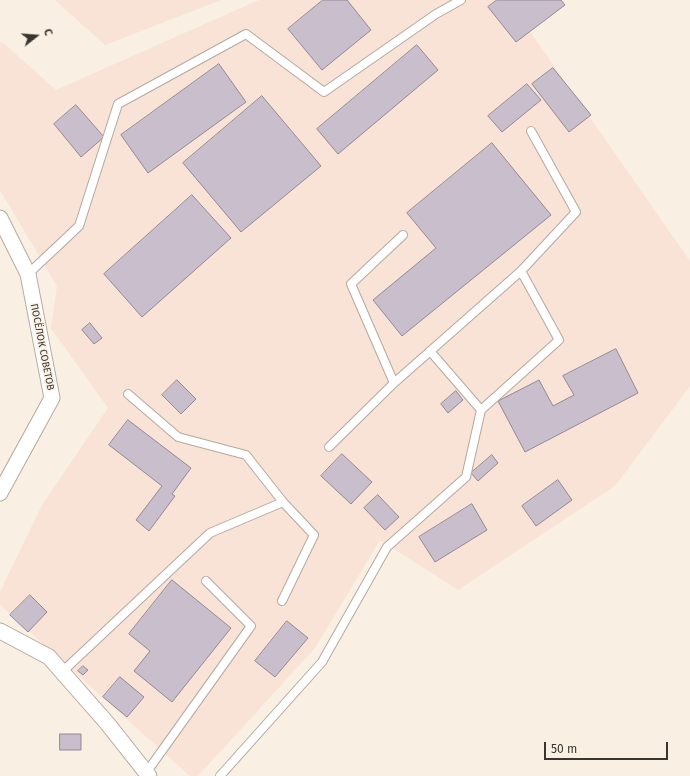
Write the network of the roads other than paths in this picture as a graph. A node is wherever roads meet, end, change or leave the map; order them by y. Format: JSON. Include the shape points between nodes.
{"nodes":[{"id":1,"x":461,"y":0,"type":"edge"},
{"id":2,"x":532,"y":131,"type":"dead end"},
{"id":3,"x":0,"y":218,"type":"edge"},
{"id":4,"x":403,"y":235,"type":"dead end"},
{"id":5,"x":521,"y":271,"type":"junction"},
{"id":6,"x":28,"y":274,"type":"junction"},
{"id":7,"x":430,"y":351,"type":"junction"},
{"id":8,"x":394,"y":383,"type":"junction"},
{"id":9,"x":128,"y":394,"type":"dead end"},
{"id":10,"x":481,"y":410,"type":"junction"},
{"id":11,"x":329,"y":447,"type":"dead end"},
{"id":12,"x":0,"y":494,"type":"edge"},
{"id":13,"x":283,"y":502,"type":"junction"},
{"id":14,"x":206,"y":581,"type":"dead end"},
{"id":15,"x":282,"y":601,"type":"dead end"},
{"id":16,"x":0,"y":631,"type":"edge"},
{"id":17,"x":62,"y":672,"type":"junction"},
{"id":18,"x":147,"y":774,"type":"edge"},
{"id":19,"x":220,"y":776,"type":"edge"}],
"edges":[{"from":1,"to":6,"type":"lane","via":[[436,14],[324,92],[246,34],[118,104],[79,226]]},
{"from":2,"to":5,"type":"lane","via":[[576,212]]},
{"from":3,"to":6,"type":"street","name":"ПОСЁЛОК СОВЕТОВ"},
{"from":4,"to":8,"type":"lane","via":[[351,284]]},
{"from":5,"to":7,"type":"lane"},
{"from":5,"to":10,"type":"lane","via":[[559,340]]},
{"from":6,"to":12,"type":"street","name":"ПОСЁЛОК СОВЕТОВ","via":[[52,398]]},
{"from":7,"to":8,"type":"lane"},
{"from":7,"to":10,"type":"lane"},
{"from":8,"to":11,"type":"lane"},
{"from":9,"to":13,"type":"lane","via":[[178,437],[246,455]]},
{"from":10,"to":19,"type":"lane","via":[[466,477],[387,547],[322,662]]},
{"from":13,"to":15,"type":"lane","via":[[314,535]]},
{"from":13,"to":17,"type":"lane","via":[[210,533]]},
{"from":14,"to":18,"type":"lane","via":[[252,626]]},
{"from":16,"to":17,"type":"street","via":[[49,657]]},
{"from":17,"to":18,"type":"street"}]}
